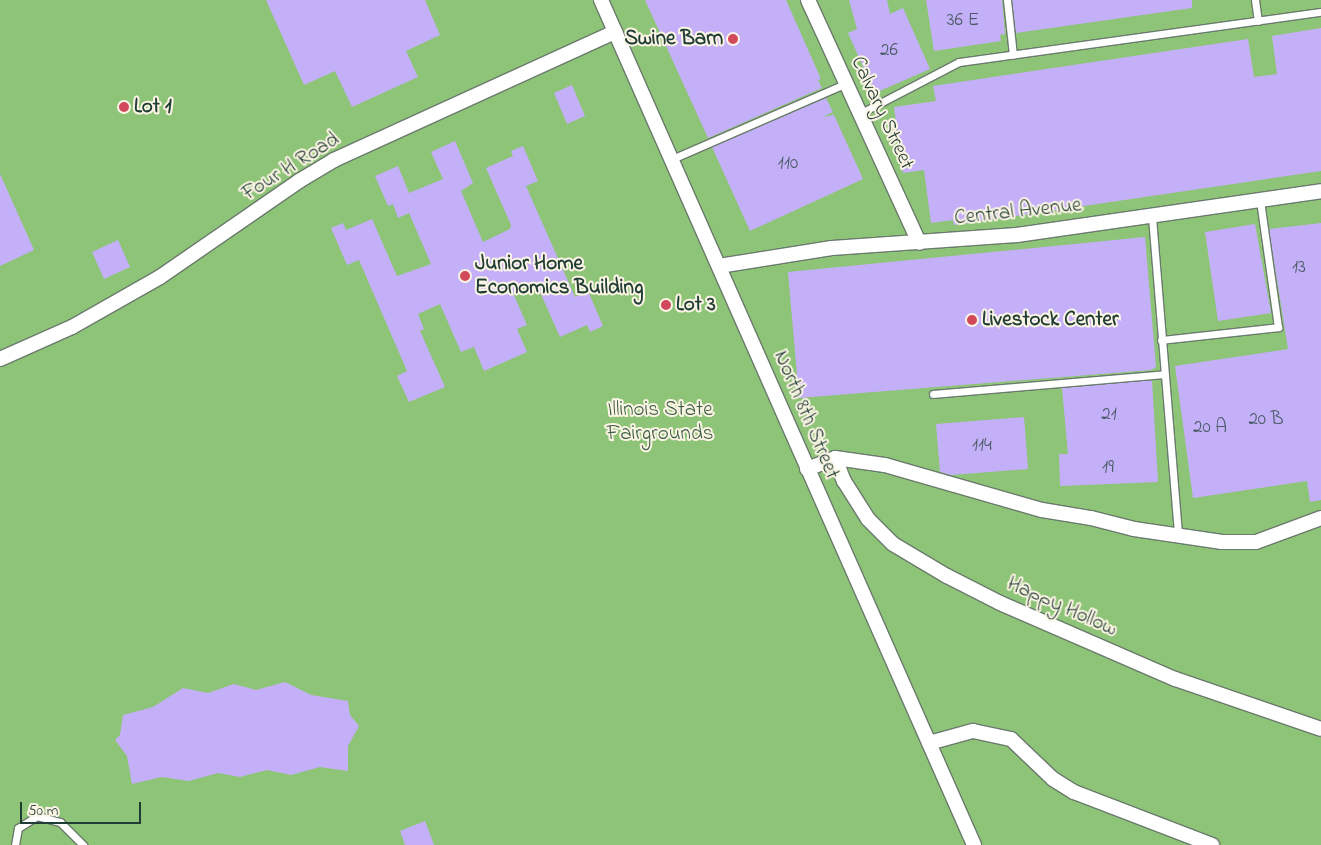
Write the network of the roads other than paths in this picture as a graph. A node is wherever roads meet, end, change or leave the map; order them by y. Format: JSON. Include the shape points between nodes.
{"nodes":[{"id":1,"x":601,"y":0,"type":"edge"},
{"id":2,"x":808,"y":0,"type":"edge"},
{"id":3,"x":1006,"y":0,"type":"edge"},
{"id":4,"x":1255,"y":0,"type":"edge"},
{"id":5,"x":1321,"y":12,"type":"edge"},
{"id":6,"x":1258,"y":21,"type":"junction"},
{"id":7,"x":615,"y":32,"type":"junction"},
{"id":8,"x":1013,"y":54,"type":"junction"},
{"id":9,"x":847,"y":83,"type":"junction"},
{"id":10,"x":861,"y":113,"type":"junction"},
{"id":11,"x":672,"y":159,"type":"junction"},
{"id":12,"x":1321,"y":191,"type":"edge"},
{"id":13,"x":1260,"y":201,"type":"junction"},
{"id":14,"x":1152,"y":217,"type":"junction"},
{"id":15,"x":920,"y":243,"type":"junction"},
{"id":16,"x":720,"y":266,"type":"junction"},
{"id":17,"x":1161,"y":340,"type":"junction"},
{"id":18,"x":0,"y":359,"type":"edge"},
{"id":19,"x":1164,"y":374,"type":"junction"},
{"id":20,"x":933,"y":394,"type":"dead end"},
{"id":21,"x":834,"y":458,"type":"junction"},
{"id":22,"x":807,"y":469,"type":"junction"},
{"id":23,"x":1321,"y":518,"type":"edge"},
{"id":24,"x":1178,"y":535,"type":"junction"},
{"id":25,"x":1321,"y":729,"type":"edge"},
{"id":26,"x":929,"y":743,"type":"junction"},
{"id":27,"x":15,"y":845,"type":"edge"},
{"id":28,"x":83,"y":845,"type":"edge"},
{"id":29,"x":974,"y":845,"type":"edge"},
{"id":30,"x":1212,"y":845,"type":"edge"}],
"edges":[{"from":1,"to":7,"type":"street","name":"North 8th Street"},
{"from":2,"to":9,"type":"street","name":"Calvary Street"},
{"from":3,"to":8,"type":"lane"},
{"from":4,"to":6,"type":"lane"},
{"from":5,"to":6,"type":"lane"},
{"from":6,"to":8,"type":"lane"},
{"from":7,"to":11,"type":"street","name":"North 8th Street"},
{"from":7,"to":18,"type":"street","name":"Four H Road","via":[[334,160],[160,277],[72,327]]},
{"from":8,"to":10,"type":"lane","via":[[959,62]]},
{"from":9,"to":10,"type":"street","name":"Calvary Street"},
{"from":9,"to":11,"type":"lane"},
{"from":10,"to":15,"type":"street","name":"Calvary Street"},
{"from":11,"to":16,"type":"street","name":"North 8th Street"},
{"from":12,"to":13,"type":"street","name":"Central Avenue"},
{"from":13,"to":14,"type":"street","name":"Central Avenue"},
{"from":13,"to":17,"type":"lane","via":[[1278,327]]},
{"from":14,"to":15,"type":"street","name":"Central Avenue"},
{"from":14,"to":17,"type":"lane"},
{"from":15,"to":16,"type":"street","name":"Central Avenue","via":[[832,248]]},
{"from":16,"to":22,"type":"street","name":"North 8th Street"},
{"from":17,"to":19,"type":"lane"},
{"from":19,"to":20,"type":"lane"},
{"from":19,"to":24,"type":"lane"},
{"from":21,"to":22,"type":"street"},
{"from":21,"to":24,"type":"street","via":[[885,465],[1042,510]]},
{"from":21,"to":25,"type":"street","name":"Happy Hollow","via":[[844,482],[868,519],[893,544],[946,576],[1000,603],[1175,678]]},
{"from":22,"to":26,"type":"street","name":"North 8th Street"},
{"from":23,"to":24,"type":"street","via":[[1256,542],[1222,542]]},
{"from":26,"to":29,"type":"street","name":"North 8th Street"},
{"from":26,"to":30,"type":"street","via":[[973,732],[1011,739],[1053,779],[1074,792]]},
{"from":27,"to":28,"type":"lane","via":[[18,828],[37,816],[60,822]]}]}
